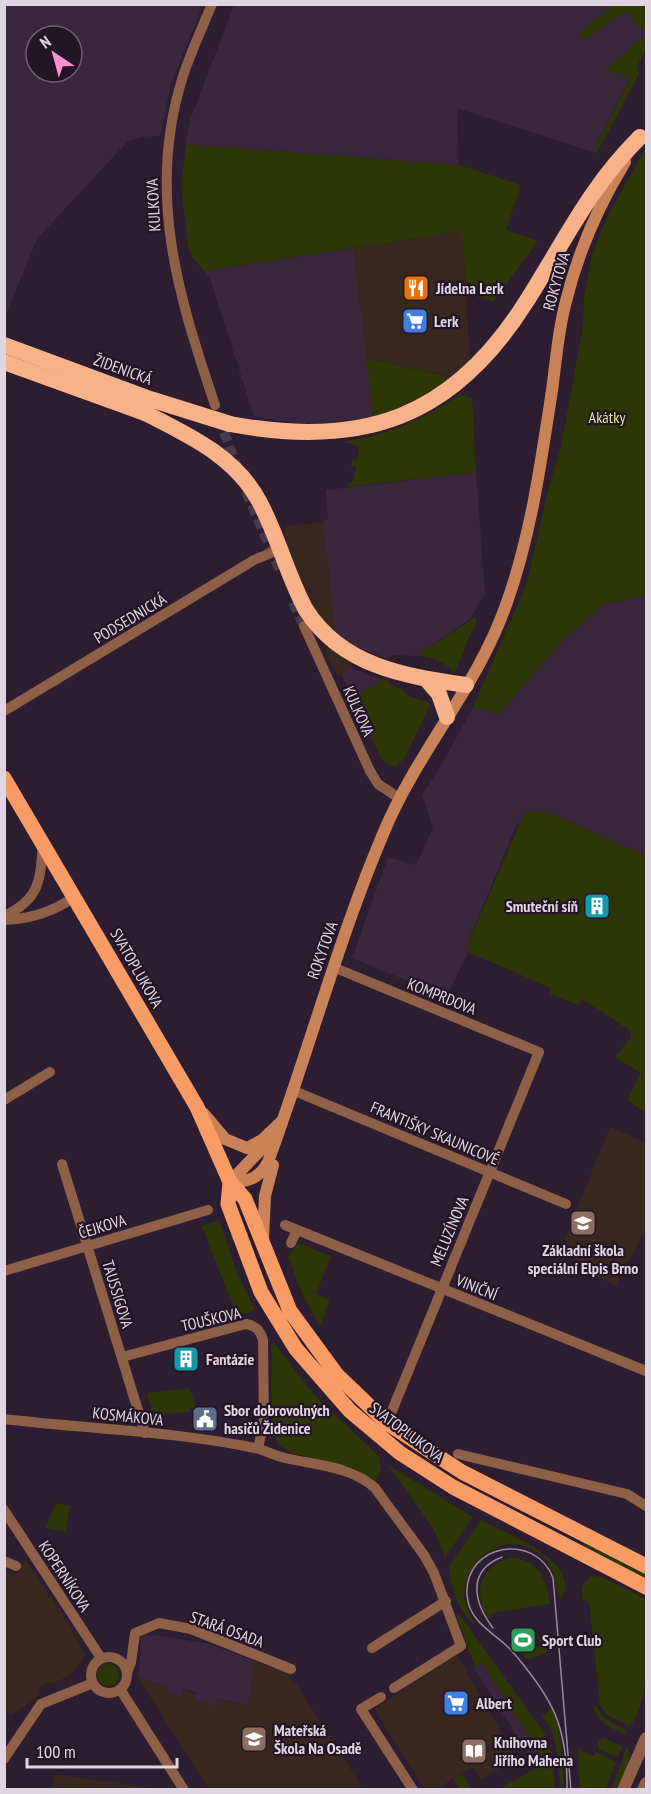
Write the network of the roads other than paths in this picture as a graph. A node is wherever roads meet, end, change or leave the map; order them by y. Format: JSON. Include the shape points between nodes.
{"nodes":[{"id":1,"x":212,"y":4,"type":"edge"},
{"id":2,"x":643,"y":133,"type":"edge"},
{"id":3,"x":4,"y":345,"type":"edge"},
{"id":4,"x":4,"y":362,"type":"edge"},
{"id":5,"x":215,"y":405,"type":"tunnel mouth"},
{"id":6,"x":272,"y":553,"type":"dead end"},
{"id":7,"x":304,"y":626,"type":"tunnel mouth"},
{"id":8,"x":426,"y":680,"type":"junction"},
{"id":9,"x":466,"y":685,"type":"junction"},
{"id":10,"x":4,"y":711,"type":"edge"},
{"id":11,"x":447,"y":717,"type":"junction"},
{"id":12,"x":4,"y":778,"type":"edge"},
{"id":13,"x":400,"y":797,"type":"junction"},
{"id":14,"x":44,"y":843,"type":"junction"},
{"id":15,"x":75,"y":896,"type":"junction"},
{"id":16,"x":4,"y":916,"type":"edge"},
{"id":17,"x":4,"y":920,"type":"edge"},
{"id":18,"x":333,"y":967,"type":"junction"},
{"id":19,"x":539,"y":1052,"type":"joint"},
{"id":20,"x":50,"y":1072,"type":"dead end"},
{"id":21,"x":292,"y":1090,"type":"junction"},
{"id":22,"x":4,"y":1100,"type":"edge"},
{"id":23,"x":197,"y":1107,"type":"junction"},
{"id":24,"x":283,"y":1120,"type":"junction"},
{"id":25,"x":62,"y":1164,"type":"dead end"},
{"id":26,"x":490,"y":1172,"type":"junction"},
{"id":27,"x":230,"y":1182,"type":"junction"},
{"id":28,"x":566,"y":1204,"type":"dead end"},
{"id":29,"x":208,"y":1210,"type":"dead end"},
{"id":30,"x":285,"y":1225,"type":"dead end"},
{"id":31,"x":297,"y":1230,"type":"junction"},
{"id":32,"x":291,"y":1243,"type":"dead end"},
{"id":33,"x":88,"y":1246,"type":"junction"},
{"id":34,"x":263,"y":1250,"type":"junction"},
{"id":35,"x":4,"y":1271,"type":"edge"},
{"id":36,"x":441,"y":1289,"type":"junction"},
{"id":37,"x":122,"y":1357,"type":"junction"},
{"id":38,"x":646,"y":1371,"type":"edge"},
{"id":39,"x":4,"y":1419,"type":"edge"},
{"id":40,"x":387,"y":1423,"type":"junction"},
{"id":41,"x":145,"y":1433,"type":"junction"},
{"id":42,"x":258,"y":1448,"type":"junction"},
{"id":43,"x":458,"y":1454,"type":"dead end"},
{"id":44,"x":646,"y":1506,"type":"edge"},
{"id":45,"x":4,"y":1510,"type":"edge"},
{"id":46,"x":4,"y":1561,"type":"edge"},
{"id":47,"x":16,"y":1566,"type":"dead end"},
{"id":48,"x":646,"y":1566,"type":"edge"},
{"id":49,"x":646,"y":1587,"type":"edge"},
{"id":50,"x":446,"y":1602,"type":"junction"},
{"id":51,"x":372,"y":1648,"type":"dead end"},
{"id":52,"x":133,"y":1651,"type":"junction"},
{"id":53,"x":101,"y":1658,"type":"junction"},
{"id":54,"x":117,"y":1658,"type":"junction"},
{"id":55,"x":291,"y":1669,"type":"dead end"},
{"id":56,"x":127,"y":1672,"type":"junction"},
{"id":57,"x":93,"y":1683,"type":"junction"},
{"id":58,"x":394,"y":1688,"type":"dead end"},
{"id":59,"x":120,"y":1689,"type":"junction"},
{"id":60,"x":381,"y":1696,"type":"dead end"},
{"id":61,"x":646,"y":1738,"type":"edge"},
{"id":62,"x":4,"y":1759,"type":"edge"},
{"id":63,"x":646,"y":1783,"type":"edge"},
{"id":64,"x":184,"y":1790,"type":"edge"},
{"id":65,"x":413,"y":1790,"type":"edge"},
{"id":66,"x":623,"y":1790,"type":"edge"},
{"id":67,"x":643,"y":1790,"type":"edge"}],
"edges":[{"from":1,"to":5,"type":"street","name":"KULKOVA","via":[[183,77],[169,135],[166,171],[169,233],[180,300]]},
{"from":2,"to":3,"type":"highway","name":"ŽIDENICKÁ","bridge":true,"via":[[591,193],[528,300],[470,373],[444,394],[378,424],[342,431],[294,432],[230,424]]},
{"from":2,"to":9,"type":"main road","name":"ROKYTOVA","via":[[600,207],[574,270],[560,326],[541,458],[522,553],[506,606]]},
{"from":4,"to":8,"type":"highway","name":"ŽIDENICKÁ","bridge":true,"via":[[145,413],[215,452],[258,499],[306,610],[327,638],[376,667]]},
{"from":6,"to":10,"type":"street","name":"PODSEDNICKÁ","via":[[254,560]]},
{"from":7,"to":13,"type":"street","name":"KULKOVA","via":[[370,771],[378,784]]},
{"from":8,"to":9,"type":"highway","name":"ŽIDENICKÁ"},
{"from":8,"to":11,"type":"highway","via":[[439,694]]},
{"from":9,"to":11,"type":"main road","name":"ROKYTOVA"},
{"from":11,"to":13,"type":"main road","name":"ROKYTOVA"},
{"from":12,"to":14,"type":"main road","name":"SVATOPLUKOVA"},
{"from":13,"to":18,"type":"main road","name":"ROKYTOVA"},
{"from":14,"to":15,"type":"main road","name":"SVATOPLUKOVA"},
{"from":14,"to":16,"type":"street","via":[[39,884],[31,898]]},
{"from":15,"to":17,"type":"street","via":[[57,910]]},
{"from":15,"to":23,"type":"main road","name":"SVATOPLUKOVA"},
{"from":18,"to":19,"type":"street","name":"KOMPRDOVA"},
{"from":18,"to":21,"type":"main road","name":"ROKYTOVA"},
{"from":19,"to":26,"type":"street","name":"MELUZÍNOVA"},
{"from":20,"to":22,"type":"street"},
{"from":21,"to":24,"type":"main road","name":"ROKYTOVA"},
{"from":21,"to":26,"type":"street","name":"FRANTIŠKY SKAUNICOVÉ"},
{"from":23,"to":24,"type":"main road","via":[[225,1139],[247,1148]]},
{"from":23,"to":27,"type":"main road","name":"SVATOPLUKOVA"},
{"from":24,"to":27,"type":"main road","via":[[263,1173],[247,1182]]},
{"from":24,"to":34,"type":"main road","via":[[285,1132],[265,1196]]},
{"from":25,"to":33,"type":"street","name":"TAUSSIGOVA"},
{"from":26,"to":28,"type":"street","name":"FRANTIŠKY SKAUNICOVÉ"},
{"from":26,"to":36,"type":"street","name":"MELUZÍNOVA"},
{"from":27,"to":34,"type":"main road","name":"SVATOPLUKOVA","via":[[245,1199]]},
{"from":27,"to":49,"type":"main road","name":"SVATOPLUKOVA","via":[[228,1204],[261,1292],[296,1349],[350,1411],[386,1443],[453,1487]]},
{"from":29,"to":33,"type":"street","name":"ČEJKOVA"},
{"from":30,"to":31,"type":"street","name":"VINIČNÍ"},
{"from":31,"to":32,"type":"street"},
{"from":31,"to":36,"type":"street","name":"VINIČNÍ"},
{"from":33,"to":35,"type":"street","name":"ČEJKOVA"},
{"from":33,"to":37,"type":"street","name":"TAUSSIGOVA"},
{"from":34,"to":40,"type":"main road","name":"SVATOPLUKOVA","via":[[290,1311],[308,1340],[337,1375]]},
{"from":36,"to":38,"type":"street","name":"VINIČNÍ"},
{"from":36,"to":40,"type":"street","name":"MELUZÍNOVA"},
{"from":37,"to":41,"type":"street","name":"TAUSSIGOVA"},
{"from":37,"to":42,"type":"street","name":"TOUŠKOVA","via":[[246,1324],[253,1326],[263,1340],[264,1422]]},
{"from":39,"to":41,"type":"street","name":"KOSMÁKOVA"},
{"from":40,"to":48,"type":"main road","name":"SVATOPLUKOVA","via":[[462,1472]]},
{"from":41,"to":42,"type":"street","name":"KOSMÁKOVA"},
{"from":42,"to":50,"type":"street","name":"KOSMÁKOVA","via":[[280,1457],[353,1473],[375,1488],[424,1555]]},
{"from":43,"to":44,"type":"street","name":"SVATOPLUKOVA","via":[[627,1494]]},
{"from":45,"to":53,"type":"street","name":"KOPERNÍKOVA"},
{"from":46,"to":47,"type":"street"},
{"from":50,"to":51,"type":"street"},
{"from":50,"to":58,"type":"street","via":[[461,1646]]},
{"from":52,"to":54,"type":"street"},
{"from":52,"to":55,"type":"street","name":"STARÁ OSADA","via":[[135,1633],[159,1623],[192,1629]]},
{"from":52,"to":56,"type":"street","name":"STARÁ OSADA"},
{"from":53,"to":54,"type":"street"},
{"from":53,"to":57,"type":"street","via":[[91,1672]]},
{"from":54,"to":56,"type":"street"},
{"from":56,"to":59,"type":"street"},
{"from":57,"to":59,"type":"street","via":[[102,1691]]},
{"from":57,"to":62,"type":"street","via":[[41,1704]]},
{"from":59,"to":64,"type":"street"},
{"from":60,"to":65,"type":"street","via":[[361,1709]]},
{"from":61,"to":66,"type":"street"},
{"from":63,"to":67,"type":"street"}]}
